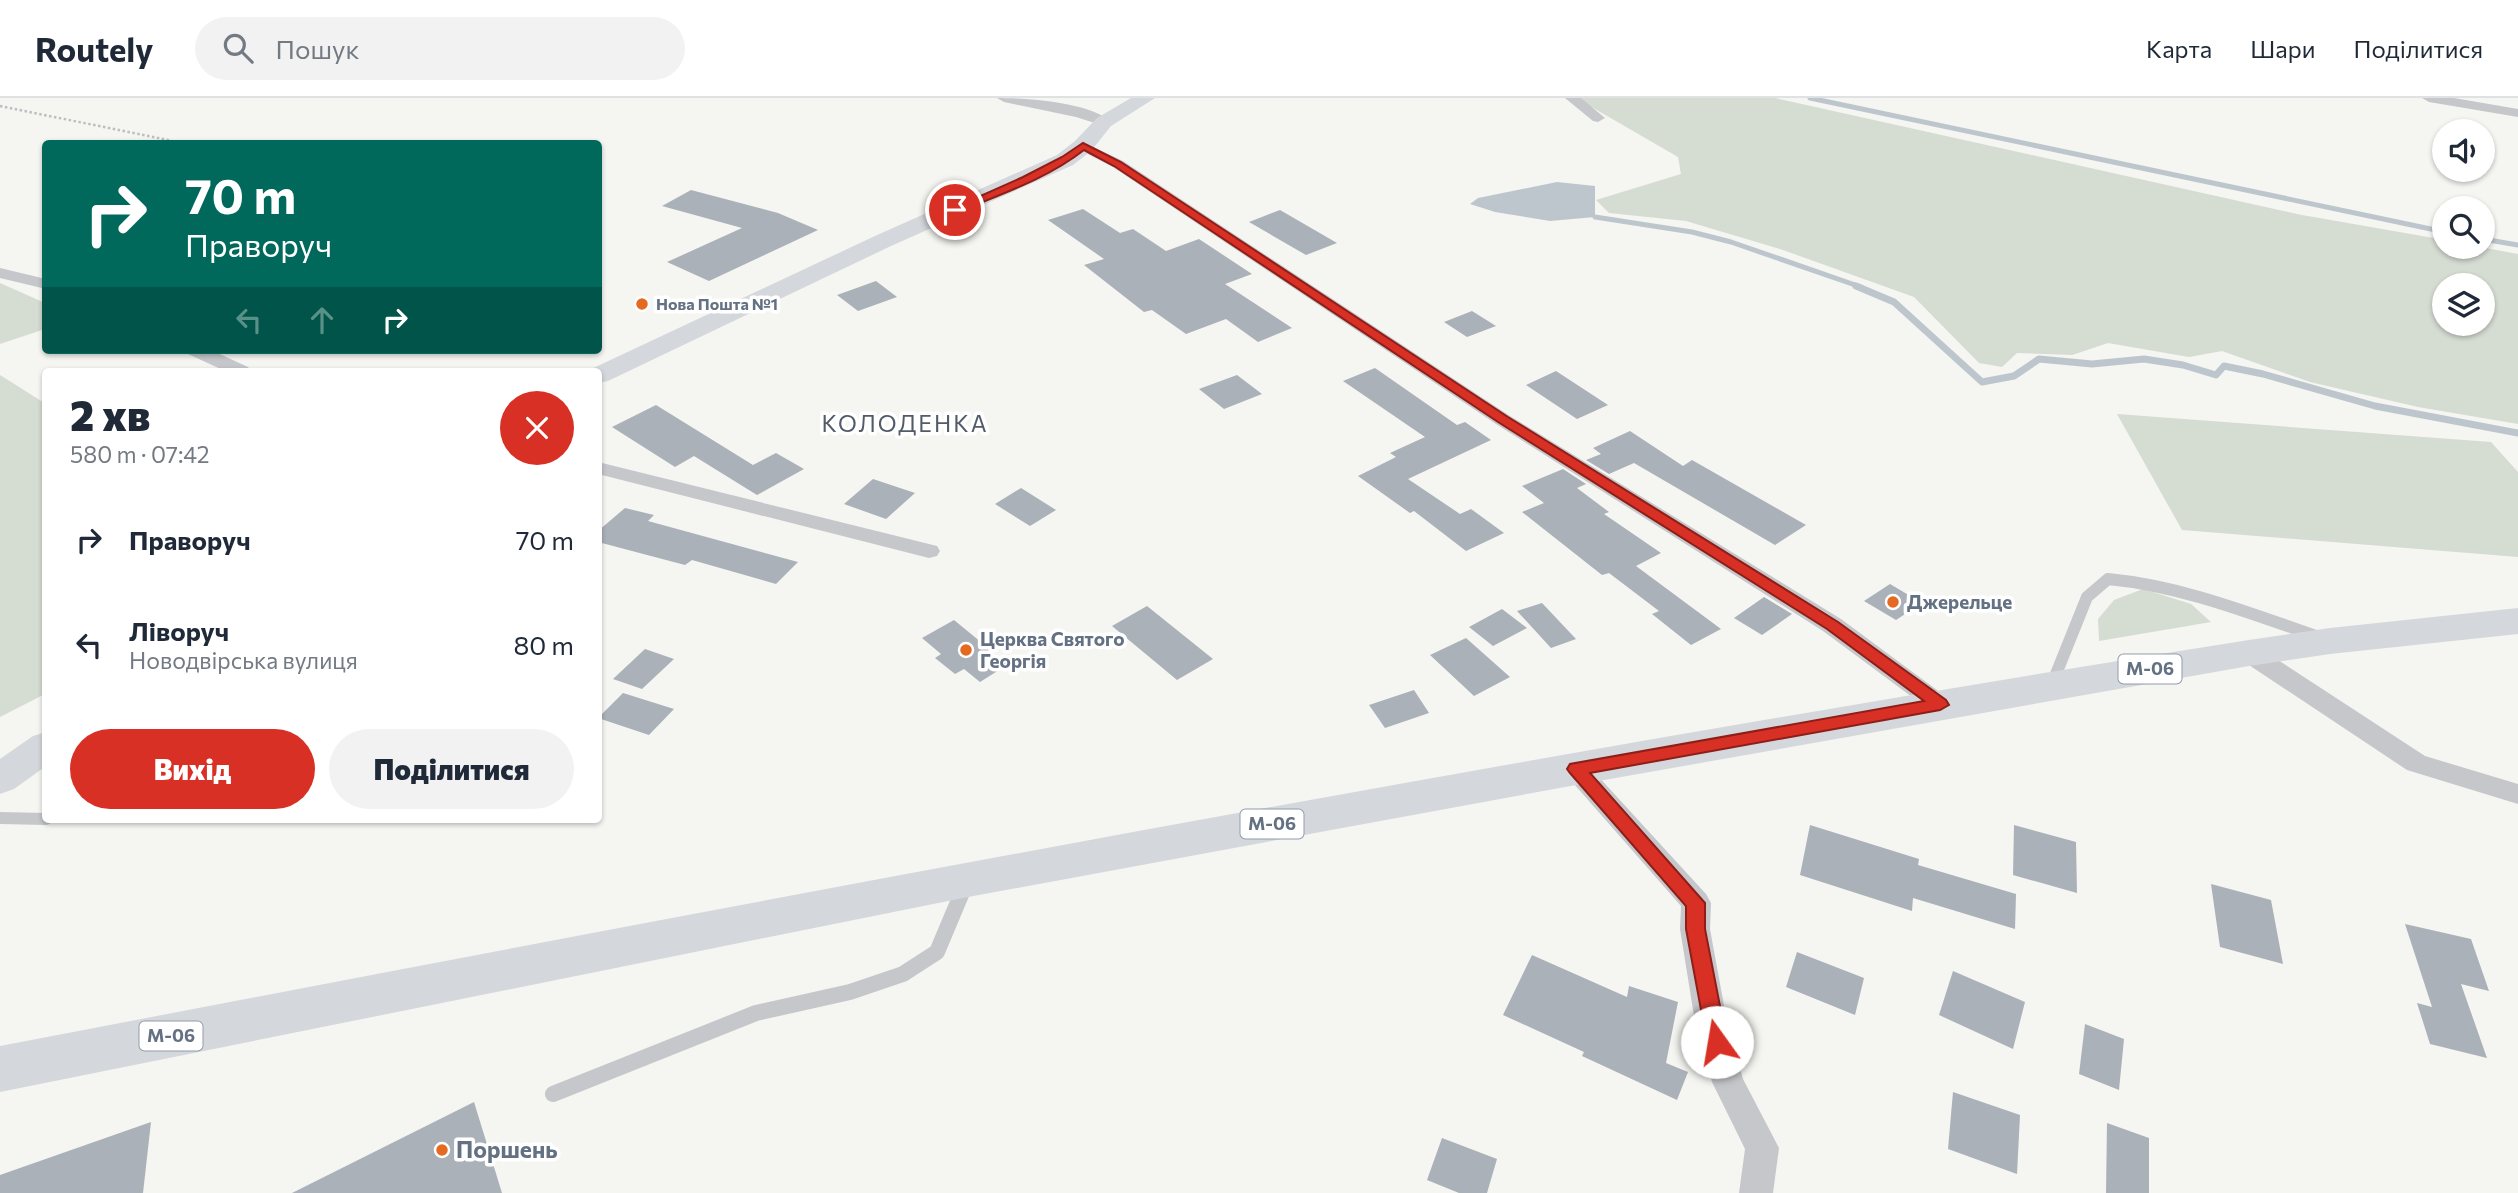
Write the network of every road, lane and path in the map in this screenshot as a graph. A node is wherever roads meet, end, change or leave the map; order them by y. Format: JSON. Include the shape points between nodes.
{"nodes":[{"id":1,"x":1004,"y":98,"type":"edge"},
{"id":2,"x":1145,"y":98,"type":"edge"},
{"id":3,"x":1572,"y":98,"type":"edge"},
{"id":4,"x":2428,"y":98,"type":"edge"},
{"id":5,"x":0,"y":106,"type":"edge"},
{"id":6,"x":2518,"y":113,"type":"edge"},
{"id":7,"x":1598,"y":118,"type":"dead end"},
{"id":8,"x":1104,"y":122,"type":"junction"},
{"id":9,"x":168,"y":140,"type":"edge"},
{"id":10,"x":1083,"y":146,"type":"junction"},
{"id":11,"x":0,"y":273,"type":"edge"},
{"id":12,"x":42,"y":283,"type":"edge"},
{"id":13,"x":204,"y":354,"type":"edge"},
{"id":14,"x":235,"y":368,"type":"edge"},
{"id":15,"x":602,"y":373,"type":"edge"},
{"id":16,"x":602,"y":469,"type":"edge"},
{"id":17,"x":929,"y":551,"type":"dead end"},
{"id":18,"x":2518,"y":621,"type":"edge"},
{"id":19,"x":2330,"y":641,"type":"junction"},
{"id":20,"x":2249,"y":653,"type":"junction"},
{"id":21,"x":2052,"y":685,"type":"junction"},
{"id":22,"x":1940,"y":705,"type":"junction"},
{"id":23,"x":42,"y":749,"type":"edge"},
{"id":24,"x":1576,"y":769,"type":"junction"},
{"id":25,"x":0,"y":779,"type":"edge"},
{"id":26,"x":2518,"y":794,"type":"edge"},
{"id":27,"x":0,"y":818,"type":"edge"},
{"id":28,"x":42,"y":819,"type":"edge"},
{"id":29,"x":968,"y":879,"type":"junction"},
{"id":30,"x":0,"y":1069,"type":"edge"},
{"id":31,"x":553,"y":1094,"type":"dead end"},
{"id":32,"x":1756,"y":1193,"type":"edge"}],
"edges":[{"from":1,"to":8,"type":"street"},
{"from":2,"to":8,"type":"main road"},
{"from":3,"to":7,"type":"street"},
{"from":4,"to":6,"type":"street"},
{"from":5,"to":9,"type":"path"},
{"from":8,"to":10,"type":"main road"},
{"from":10,"to":15,"type":"main road","via":[[1027,179]]},
{"from":10,"to":22,"type":"street","via":[[1118,164],[1503,420],[1832,625]]},
{"from":11,"to":12,"type":"street"},
{"from":13,"to":14,"type":"street"},
{"from":16,"to":17,"type":"street"},
{"from":18,"to":19,"type":"highway","number":"М-06"},
{"from":19,"to":20,"type":"highway","number":"М-06"},
{"from":19,"to":21,"type":"lane","via":[[2181,589],[2143,580],[2108,579],[2087,597]]},
{"from":20,"to":21,"type":"highway","number":"М-06"},
{"from":20,"to":26,"type":"street","via":[[2416,764]]},
{"from":21,"to":22,"type":"highway","number":"М-06"},
{"from":22,"to":24,"type":"highway","number":"М-06"},
{"from":23,"to":25,"type":"main road"},
{"from":24,"to":29,"type":"highway","number":"М-06"},
{"from":24,"to":32,"type":"street","via":[[1696,903],[1695,929],[1711,1022],[1728,1082],[1762,1148]]},
{"from":27,"to":28,"type":"lane"},
{"from":29,"to":30,"type":"highway","number":"М-06"},
{"from":29,"to":31,"type":"lane","via":[[937,952],[903,974],[850,992],[756,1013]]}]}
